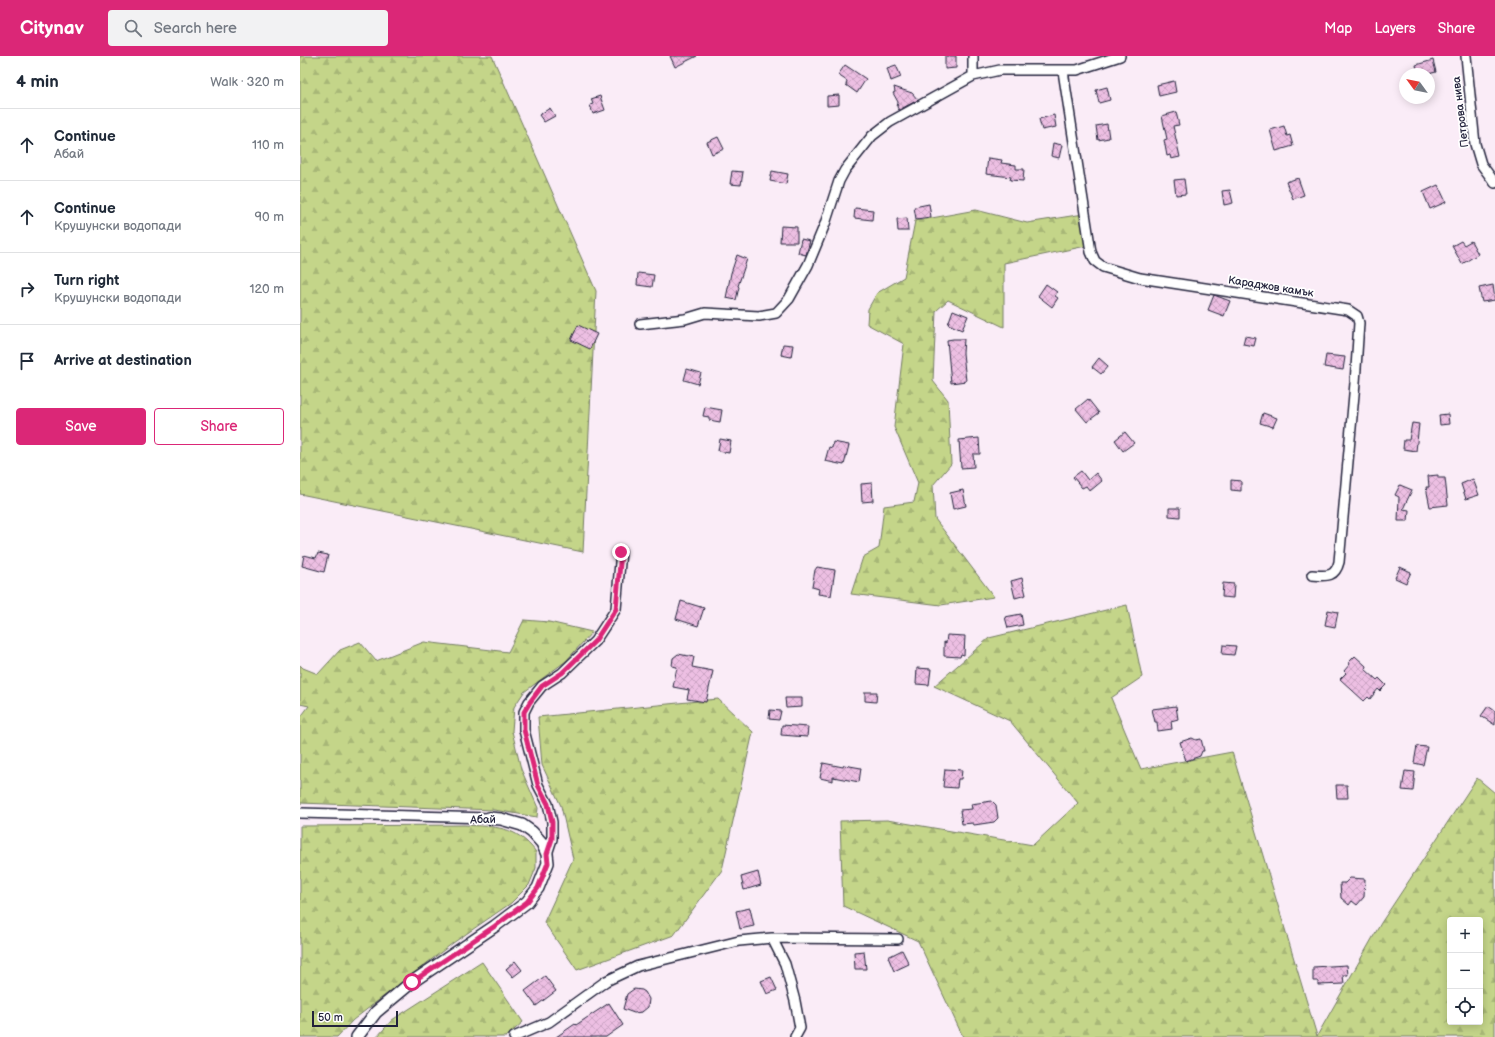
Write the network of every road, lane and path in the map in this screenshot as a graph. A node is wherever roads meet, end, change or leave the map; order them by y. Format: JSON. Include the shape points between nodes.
{"nodes":[{"id":1,"x":973,"y":56,"type":"edge"},
{"id":2,"x":1120,"y":56,"type":"edge"},
{"id":3,"x":1466,"y":56,"type":"edge"},
{"id":4,"x":1063,"y":71,"type":"junction"},
{"id":5,"x":973,"y":76,"type":"junction"},
{"id":6,"x":1495,"y":183,"type":"edge"},
{"id":7,"x":640,"y":324,"type":"dead end"},
{"id":8,"x":621,"y":552,"type":"dead end"},
{"id":9,"x":1312,"y":575,"type":"dead end"},
{"id":10,"x":300,"y":813,"type":"edge"},
{"id":11,"x":490,"y":818,"type":"joint"},
{"id":12,"x":547,"y":854,"type":"junction"},
{"id":13,"x":772,"y":938,"type":"junction"},
{"id":14,"x":898,"y":939,"type":"dead end"},
{"id":15,"x":357,"y":1037,"type":"edge"},
{"id":16,"x":514,"y":1037,"type":"edge"},
{"id":17,"x":794,"y":1037,"type":"edge"}],
"edges":[{"from":1,"to":5,"type":"street"},
{"from":2,"to":4,"type":"street","via":[[1077,70]]},
{"from":3,"to":6,"type":"street","name":"Петрова нива","via":[[1475,144],[1481,164]]},
{"from":4,"to":5,"type":"street","via":[[1000,70]]},
{"from":4,"to":9,"type":"street","name":"Караджов камък","via":[[1091,252],[1095,261],[1103,267],[1140,278],[1348,310],[1357,316],[1359,323],[1355,383],[1339,562],[1332,574]]},
{"from":5,"to":7,"type":"street","via":[[890,122],[872,136],[839,181],[808,265],[789,299],[776,313],[759,316],[705,313],[685,319]]},
{"from":8,"to":12,"type":"street","via":[[616,609],[595,641],[562,673],[542,686],[524,712],[524,730],[538,785],[548,804],[552,822],[552,839]]},
{"from":10,"to":11,"type":"street","name":"Абай"},
{"from":11,"to":12,"type":"street","name":"Абай","via":[[501,818],[522,825],[542,843]]},
{"from":12,"to":15,"type":"street","via":[[548,863],[538,888],[527,902],[412,982],[376,1012]]},
{"from":13,"to":14,"type":"street"},
{"from":13,"to":16,"type":"street","via":[[739,941],[638,966],[606,981],[549,1022]]},
{"from":13,"to":17,"type":"street","via":[[785,964],[795,1001],[800,1028]]}]}
